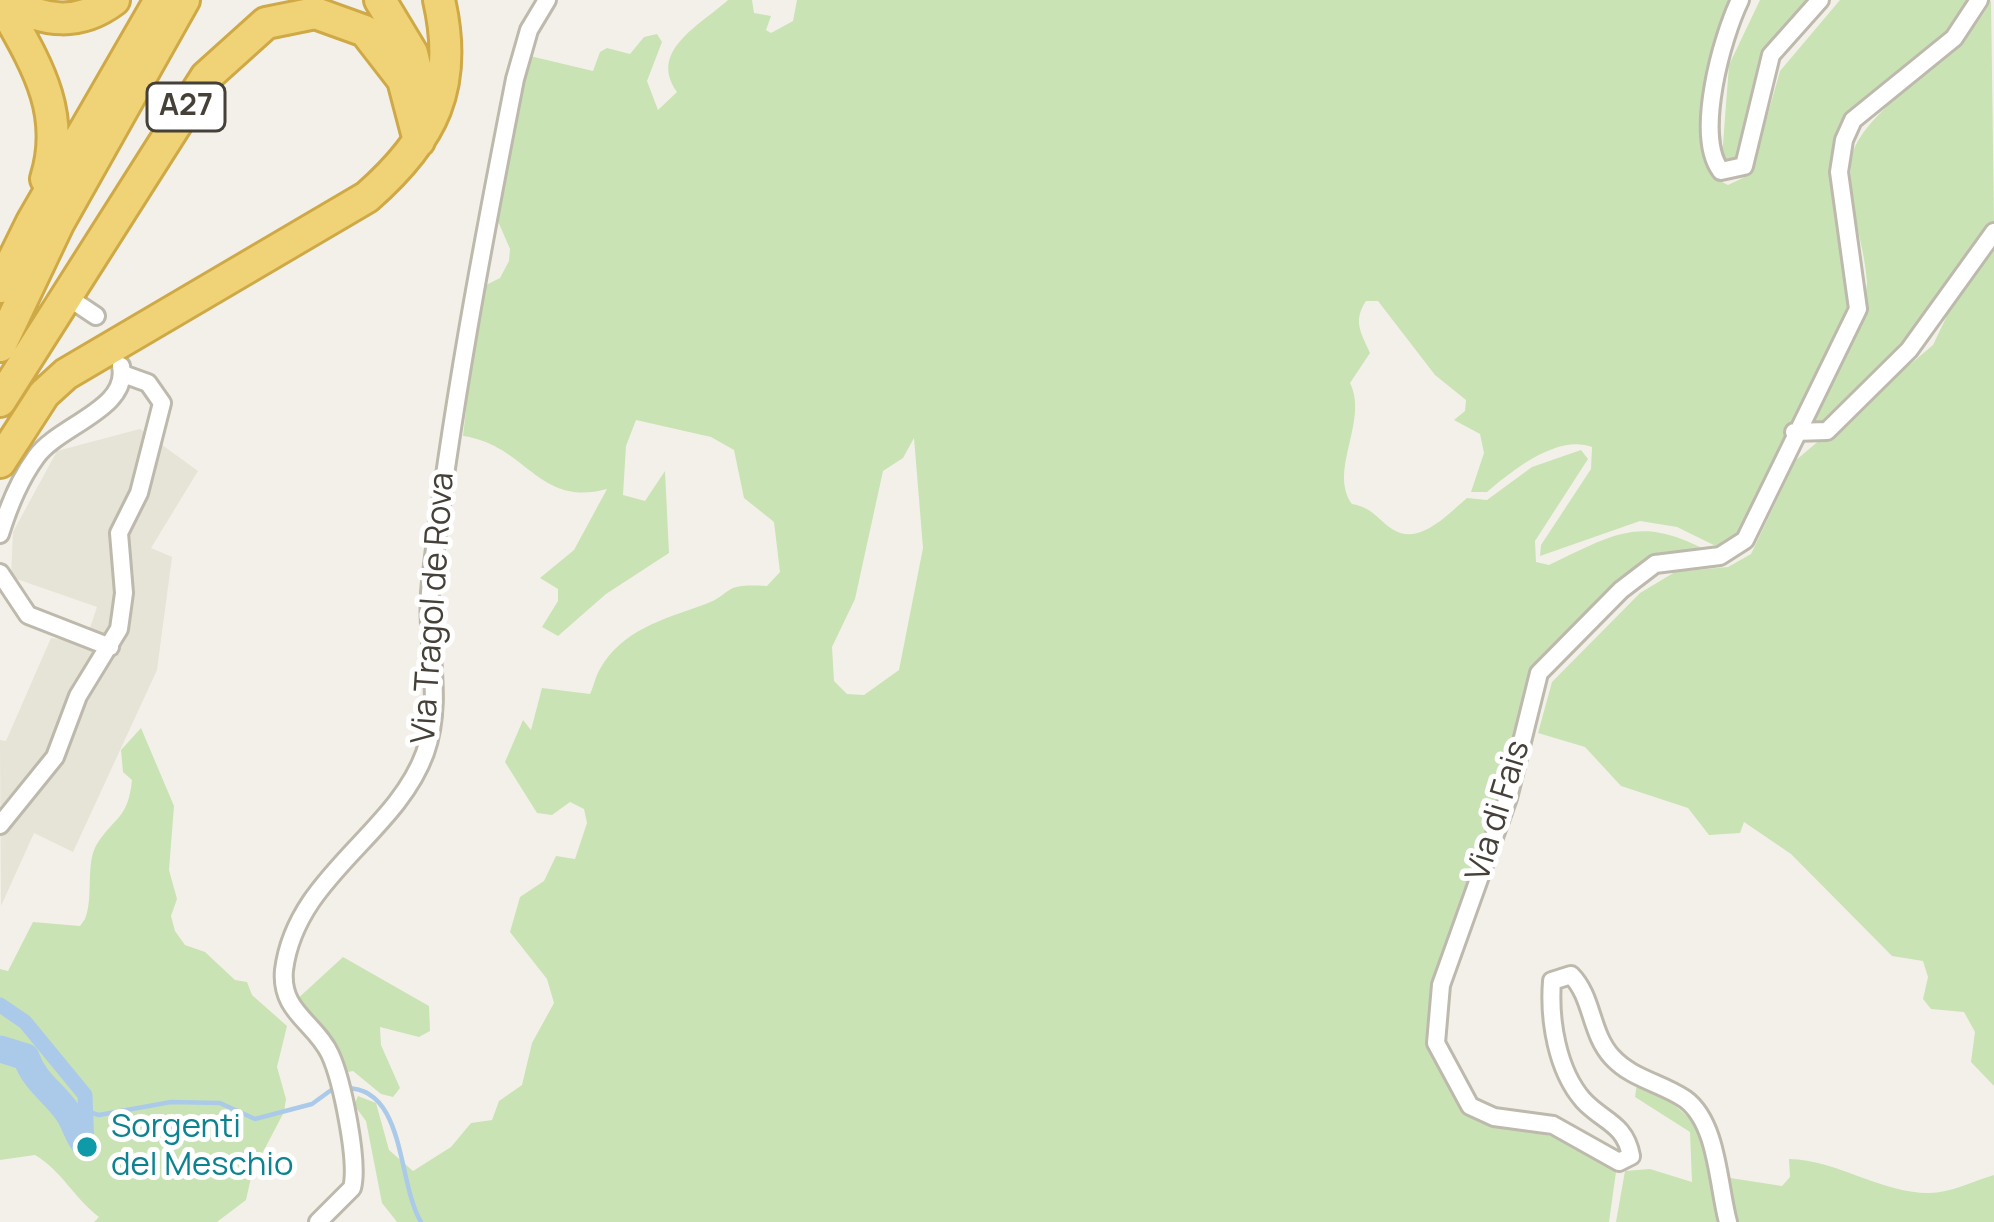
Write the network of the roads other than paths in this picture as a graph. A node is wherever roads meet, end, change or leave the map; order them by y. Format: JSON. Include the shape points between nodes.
{"nodes":[{"id":1,"x":0,"y":0,"type":"edge"},
{"id":2,"x":10,"y":0,"type":"edge"},
{"id":3,"x":114,"y":0,"type":"edge"},
{"id":4,"x":160,"y":0,"type":"edge"},
{"id":5,"x":184,"y":0,"type":"edge"},
{"id":6,"x":380,"y":0,"type":"edge"},
{"id":7,"x":439,"y":0,"type":"edge"},
{"id":8,"x":547,"y":0,"type":"edge"},
{"id":9,"x":1740,"y":0,"type":"edge"},
{"id":10,"x":1820,"y":0,"type":"edge"},
{"id":11,"x":1979,"y":0,"type":"edge"},
{"id":12,"x":419,"y":141,"type":"junction"},
{"id":13,"x":32,"y":221,"type":"junction"},
{"id":14,"x":1994,"y":232,"type":"edge"},
{"id":15,"x":0,"y":287,"type":"edge"},
{"id":16,"x":60,"y":294,"type":"dead end"},
{"id":17,"x":96,"y":316,"type":"dead end"},
{"id":18,"x":0,"y":346,"type":"edge"},
{"id":19,"x":0,"y":400,"type":"edge"},
{"id":20,"x":1794,"y":432,"type":"junction"},
{"id":21,"x":0,"y":462,"type":"edge"},
{"id":22,"x":0,"y":534,"type":"edge"},
{"id":23,"x":0,"y":573,"type":"edge"},
{"id":24,"x":110,"y":647,"type":"junction"},
{"id":25,"x":0,"y":825,"type":"edge"},
{"id":26,"x":318,"y":1222,"type":"edge"},
{"id":27,"x":1728,"y":1222,"type":"edge"}],
"edges":[{"from":1,"to":13,"type":"highway","number":"A27","via":[[51,105],[51,161]]},
{"from":2,"to":3,"type":"highway","via":[[72,20]]},
{"from":4,"to":13,"type":"highway","number":"A27"},
{"from":5,"to":18,"type":"highway","number":"A27","via":[[58,224]]},
{"from":6,"to":12,"type":"highway","via":[[416,67]]},
{"from":7,"to":12,"type":"highway","via":[[448,66]]},
{"from":8,"to":26,"type":"street","name":"Via Tragol de Rova","via":[[515,80],[453,399],[429,599],[434,686],[427,749],[409,789],[316,894],[284,972],[290,1004],[332,1057],[352,1154],[352,1188]]},
{"from":9,"to":10,"type":"street","via":[[1721,38],[1712,110],[1712,160],[1721,171],[1744,166],[1771,56]]},
{"from":11,"to":20,"type":"street","name":"Via di Fais","via":[[1954,38],[1853,120],[1844,140],[1839,172],[1858,309]]},
{"from":12,"to":19,"type":"highway","number":"A27","via":[[403,80],[365,32],[315,13],[266,23],[206,77]]},
{"from":12,"to":21,"type":"highway","via":[[367,196],[66,374]]},
{"from":13,"to":15,"type":"highway","number":"A27"},
{"from":14,"to":20,"type":"street","via":[[1909,350],[1827,431]]},
{"from":16,"to":17,"type":"street"},
{"from":20,"to":27,"type":"street","name":"Via di Fais","via":[[1745,540],[1720,556],[1655,564],[1539,673],[1436,1022],[1436,1043],[1470,1106],[1553,1125],[1619,1162],[1631,1156],[1628,1139],[1585,1102],[1562,1066],[1552,981],[1570,975],[1610,1056],[1688,1101],[1707,1131]]},
{"from":22,"to":24,"type":"street","via":[[37,455],[113,400],[121,367],[148,383],[162,404],[139,493],[119,533],[124,593]]},
{"from":23,"to":24,"type":"street","via":[[28,615]]},
{"from":24,"to":25,"type":"street","via":[[55,757]]}]}
